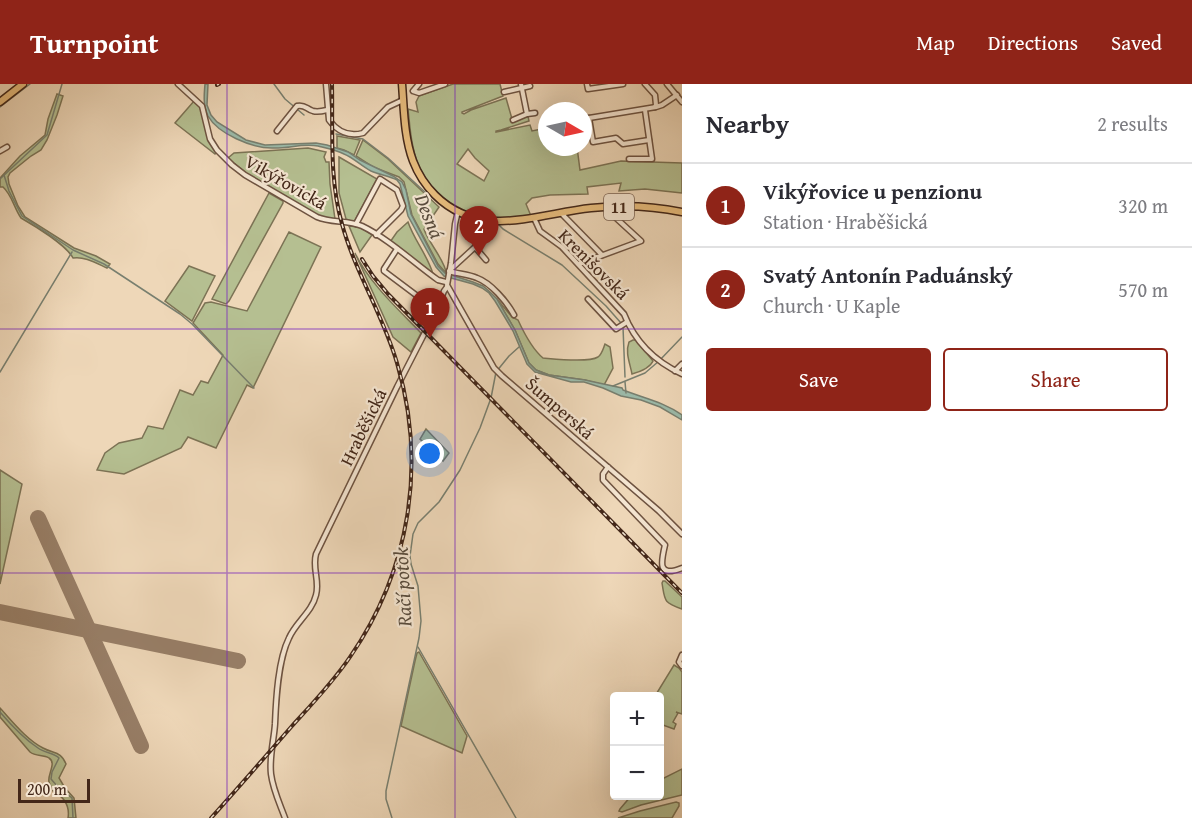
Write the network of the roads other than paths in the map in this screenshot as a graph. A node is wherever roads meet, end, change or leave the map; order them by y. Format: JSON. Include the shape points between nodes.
{"nodes":[{"id":1,"x":23,"y":84,"type":"edge"},
{"id":2,"x":178,"y":84,"type":"edge"},
{"id":3,"x":326,"y":84,"type":"edge"},
{"id":4,"x":402,"y":84,"type":"edge"},
{"id":5,"x":419,"y":84,"type":"edge"},
{"id":6,"x":445,"y":84,"type":"edge"},
{"id":7,"x":587,"y":84,"type":"edge"},
{"id":8,"x":623,"y":84,"type":"edge"},
{"id":9,"x":645,"y":84,"type":"edge"},
{"id":10,"x":668,"y":84,"type":"edge"},
{"id":11,"x":521,"y":86,"type":"edge"},
{"id":12,"x":530,"y":86,"type":"dead end"},
{"id":13,"x":504,"y":92,"type":"dead end"},
{"id":14,"x":676,"y":95,"type":"junction"},
{"id":15,"x":403,"y":100,"type":"junction"},
{"id":16,"x":0,"y":102,"type":"edge"},
{"id":17,"x":682,"y":102,"type":"edge"},
{"id":18,"x":655,"y":107,"type":"junction"},
{"id":19,"x":327,"y":110,"type":"junction"},
{"id":20,"x":645,"y":110,"type":"junction"},
{"id":21,"x":318,"y":111,"type":"junction"},
{"id":22,"x":535,"y":113,"type":"dead end"},
{"id":23,"x":527,"y":114,"type":"junction"},
{"id":24,"x":592,"y":118,"type":"edge"},
{"id":25,"x":329,"y":120,"type":"junction"},
{"id":26,"x":513,"y":120,"type":"dead end"},
{"id":27,"x":277,"y":131,"type":"dead end"},
{"id":28,"x":592,"y":138,"type":"edge"},
{"id":29,"x":649,"y":140,"type":"junction"},
{"id":30,"x":7,"y":147,"type":"dead end"},
{"id":31,"x":0,"y":152,"type":"edge"},
{"id":32,"x":629,"y":159,"type":"dead end"},
{"id":33,"x":604,"y":207,"type":"junction"},
{"id":34,"x":460,"y":212,"type":"junction"},
{"id":35,"x":561,"y":212,"type":"junction"},
{"id":36,"x":682,"y":212,"type":"edge"},
{"id":37,"x":533,"y":218,"type":"junction"},
{"id":38,"x":356,"y":224,"type":"junction"},
{"id":39,"x":376,"y":235,"type":"junction"},
{"id":40,"x":480,"y":239,"type":"dead end"},
{"id":41,"x":475,"y":247,"type":"junction"},
{"id":42,"x":396,"y":249,"type":"junction"},
{"id":43,"x":602,"y":255,"type":"junction"},
{"id":44,"x":486,"y":260,"type":"dead end"},
{"id":45,"x":579,"y":264,"type":"junction"},
{"id":46,"x":448,"y":278,"type":"junction"},
{"id":47,"x":588,"y":298,"type":"dead end"},
{"id":48,"x":436,"y":310,"type":"junction"},
{"id":49,"x":514,"y":315,"type":"dead end"},
{"id":50,"x":624,"y":324,"type":"junction"},
{"id":51,"x":682,"y":364,"type":"edge"},
{"id":52,"x":675,"y":370,"type":"junction"},
{"id":53,"x":682,"y":374,"type":"edge"},
{"id":54,"x":608,"y":467,"type":"junction"},
{"id":55,"x":682,"y":534,"type":"edge"},
{"id":56,"x":682,"y":568,"type":"edge"},
{"id":57,"x":682,"y":654,"type":"edge"},
{"id":58,"x":682,"y":666,"type":"edge"},
{"id":59,"x":285,"y":818,"type":"edge"}],
"edges":[{"from":1,"to":16,"type":"main road"},
{"from":2,"to":38,"type":"street","name":"Vikýřovická","via":[[202,106],[210,139],[239,171],[318,218]]},
{"from":3,"to":19,"type":"street"},
{"from":4,"to":15,"type":"main road","number":"11"},
{"from":5,"to":6,"type":"street","via":[[413,91],[419,93]]},
{"from":7,"to":8,"type":"street","via":[[588,90]]},
{"from":9,"to":18,"type":"street","via":[[655,95]]},
{"from":10,"to":14,"type":"street"},
{"from":11,"to":12,"type":"street"},
{"from":11,"to":13,"type":"street"},
{"from":11,"to":23,"type":"street"},
{"from":14,"to":17,"type":"street"},
{"from":14,"to":18,"type":"street"},
{"from":15,"to":25,"type":"street","via":[[391,105],[363,133],[345,133]]},
{"from":15,"to":34,"type":"main road","number":"11","via":[[413,161],[440,200]]},
{"from":18,"to":20,"type":"street"},
{"from":19,"to":21,"type":"street"},
{"from":19,"to":25,"type":"street"},
{"from":20,"to":24,"type":"street"},
{"from":20,"to":29,"type":"street"},
{"from":21,"to":25,"type":"street"},
{"from":21,"to":27,"type":"street","via":[[297,106]]},
{"from":22,"to":23,"type":"street"},
{"from":23,"to":26,"type":"street"},
{"from":28,"to":29,"type":"street","via":[[593,144],[616,138],[623,144]]},
{"from":29,"to":32,"type":"street","via":[[652,159]]},
{"from":30,"to":31,"type":"street"},
{"from":33,"to":35,"type":"main road","number":"11"},
{"from":33,"to":36,"type":"main road","number":"11"},
{"from":33,"to":43,"type":"street","via":[[640,241]]},
{"from":34,"to":37,"type":"main road","number":"11","via":[[494,221]]},
{"from":34,"to":46,"type":"street","name":"Hraběšická","via":[[454,228]]},
{"from":35,"to":37,"type":"main road","number":"11"},
{"from":35,"to":43,"type":"street"},
{"from":37,"to":45,"type":"street","name":"Krenišovská","via":[[540,231]]},
{"from":38,"to":39,"type":"street","name":"Vikýřovická"},
{"from":38,"to":39,"type":"street","via":[[380,179],[397,190],[403,206]]},
{"from":39,"to":42,"type":"street","name":"Vikýřovická"},
{"from":40,"to":41,"type":"street"},
{"from":41,"to":44,"type":"street"},
{"from":41,"to":46,"type":"street"},
{"from":42,"to":46,"type":"street","name":"Vikýřovická","via":[[435,278]]},
{"from":42,"to":48,"type":"street","via":[[384,271]]},
{"from":43,"to":45,"type":"street"},
{"from":45,"to":50,"type":"street","name":"Krenišovská","via":[[624,314]]},
{"from":46,"to":48,"type":"street","name":"Hraběšická"},
{"from":46,"to":49,"type":"street","via":[[484,281],[506,301]]},
{"from":46,"to":54,"type":"street","name":"Šumperská","via":[[497,371]]},
{"from":47,"to":50,"type":"street","via":[[616,329]]},
{"from":48,"to":59,"type":"street","name":"Hraběšická","via":[[316,554],[316,596],[289,638],[283,656],[271,768]]},
{"from":50,"to":52,"type":"street","name":"Krenišovská","via":[[657,359]]},
{"from":51,"to":52,"type":"street"},
{"from":52,"to":53,"type":"street","name":"Krenišovská"},
{"from":54,"to":55,"type":"street","name":"Šumperská"},
{"from":54,"to":56,"type":"street","via":[[603,480],[665,544],[661,560],[664,570]]},
{"from":57,"to":58,"type":"street"}]}
